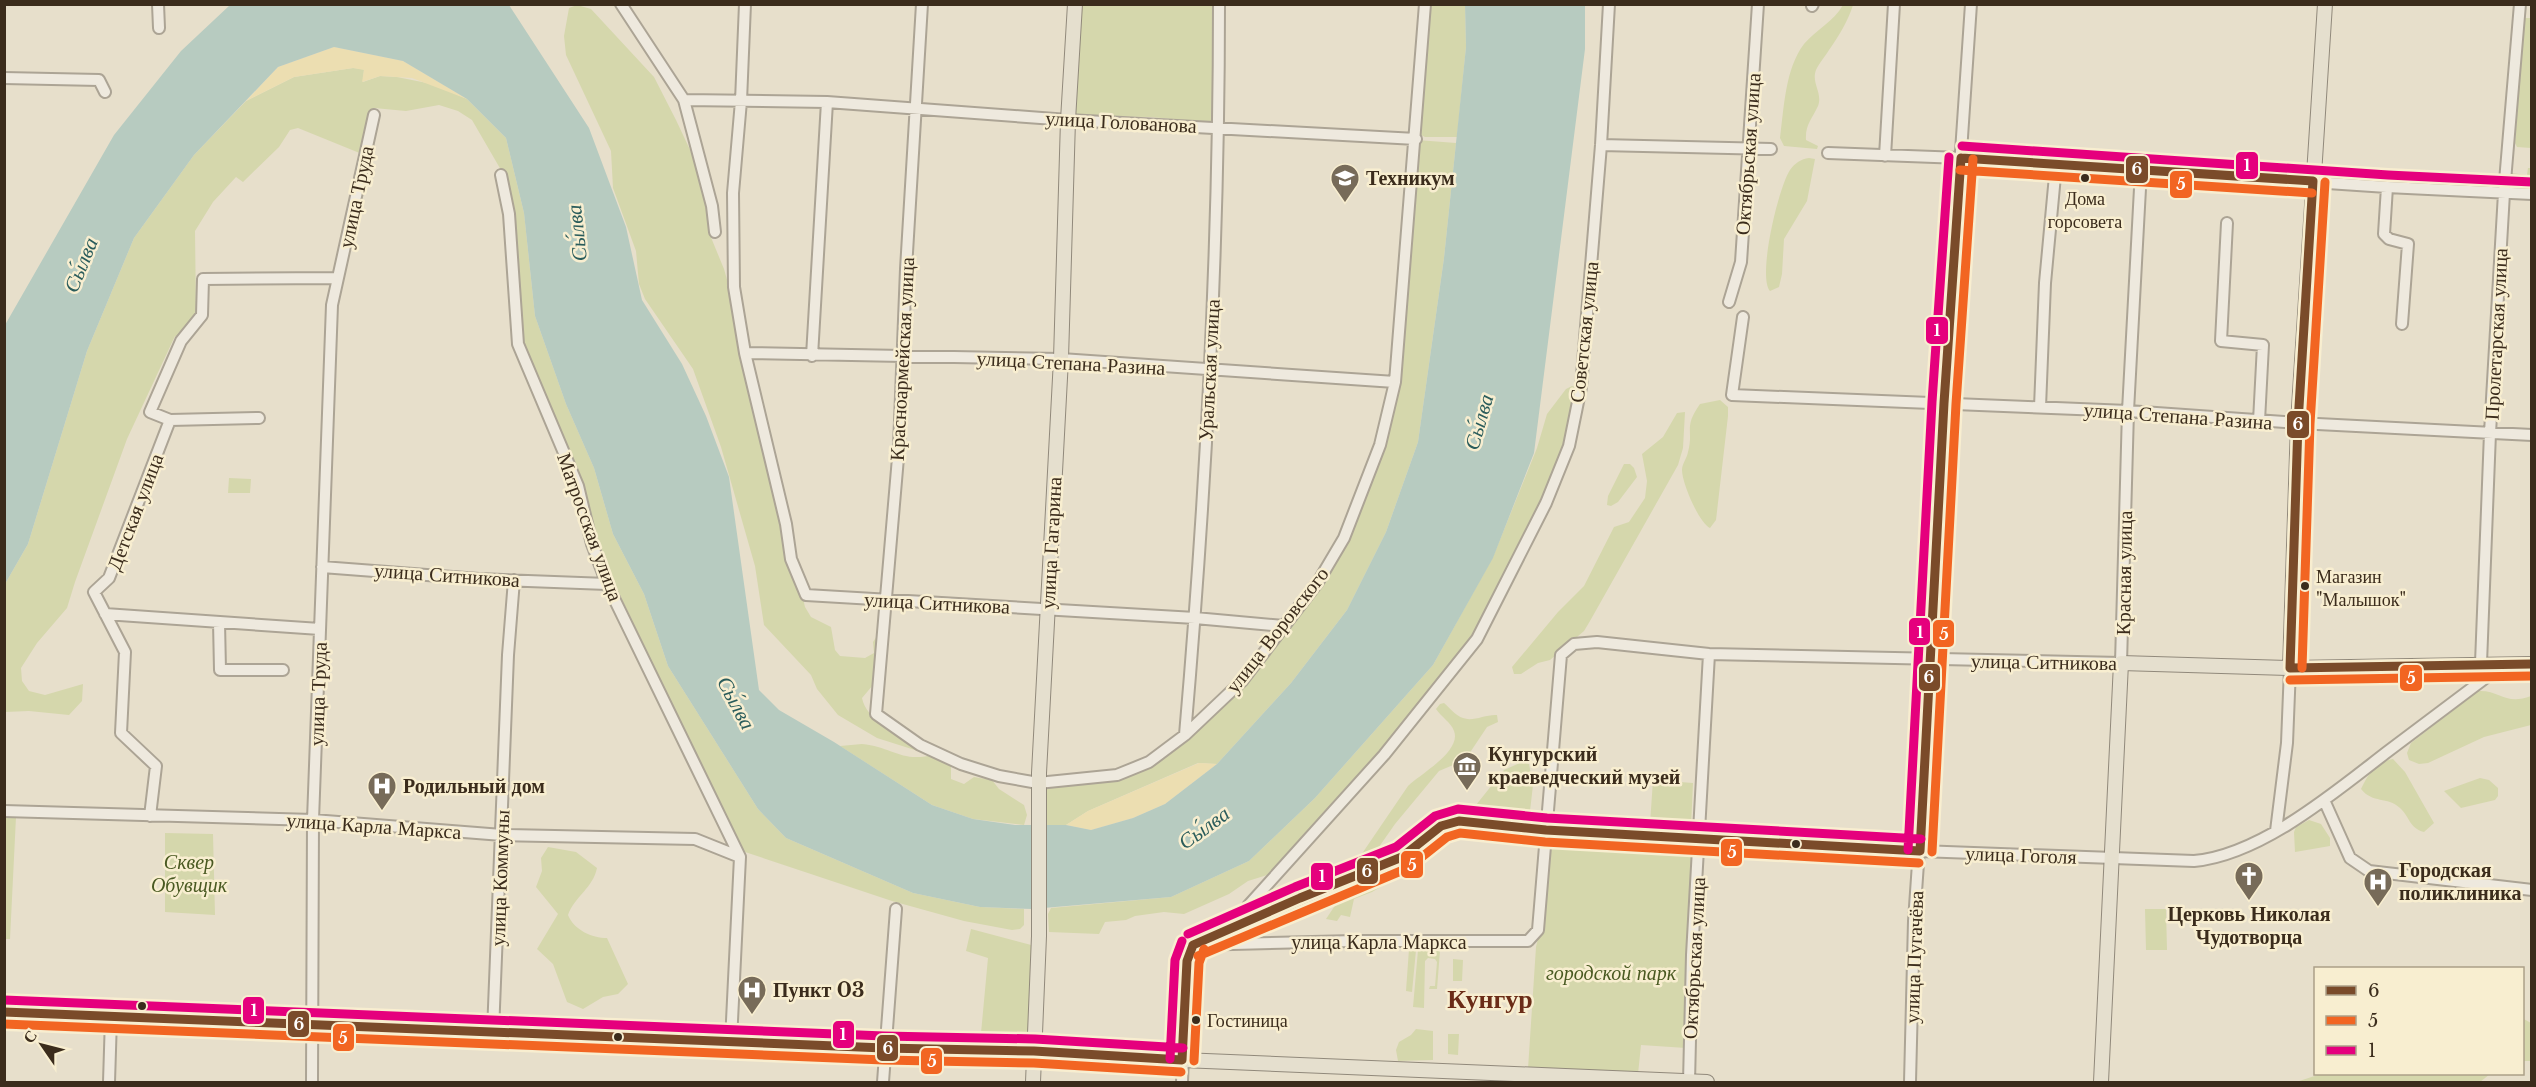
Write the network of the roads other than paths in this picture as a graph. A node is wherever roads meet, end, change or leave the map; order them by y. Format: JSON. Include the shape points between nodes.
{"nodes":[{"id":1,"x":158,"y":4,"type":"edge"},
{"id":2,"x":621,"y":4,"type":"edge"},
{"id":3,"x":745,"y":4,"type":"edge"},
{"id":4,"x":922,"y":4,"type":"edge"},
{"id":5,"x":1076,"y":4,"type":"edge"},
{"id":6,"x":1219,"y":4,"type":"edge"},
{"id":7,"x":1425,"y":4,"type":"edge"},
{"id":8,"x":1609,"y":4,"type":"edge"},
{"id":9,"x":1758,"y":4,"type":"edge"},
{"id":10,"x":1894,"y":4,"type":"edge"},
{"id":11,"x":1971,"y":4,"type":"edge"},
{"id":12,"x":2325,"y":4,"type":"edge"},
{"id":13,"x":2520,"y":4,"type":"edge"},
{"id":14,"x":159,"y":28,"type":"dead end"},
{"id":15,"x":4,"y":78,"type":"edge"},
{"id":16,"x":105,"y":92,"type":"dead end"},
{"id":17,"x":684,"y":100,"type":"junction"},
{"id":18,"x":741,"y":101,"type":"junction"},
{"id":19,"x":827,"y":102,"type":"junction"},
{"id":20,"x":916,"y":109,"type":"junction"},
{"id":21,"x":374,"y":115,"type":"dead end"},
{"id":22,"x":1068,"y":120,"type":"junction"},
{"id":23,"x":1219,"y":126,"type":"junction"},
{"id":24,"x":1416,"y":139,"type":"junction"},
{"id":25,"x":1601,"y":145,"type":"junction"},
{"id":26,"x":1749,"y":149,"type":"junction"},
{"id":27,"x":1771,"y":149,"type":"dead end"},
{"id":28,"x":1828,"y":153,"type":"dead end"},
{"id":29,"x":1885,"y":156,"type":"junction"},
{"id":30,"x":1961,"y":158,"type":"junction"},
{"id":31,"x":2056,"y":165,"type":"junction"},
{"id":32,"x":2141,"y":170,"type":"junction"},
{"id":33,"x":501,"y":175,"type":"dead end"},
{"id":34,"x":2313,"y":181,"type":"junction"},
{"id":35,"x":2387,"y":187,"type":"junction"},
{"id":36,"x":2504,"y":193,"type":"junction"},
{"id":37,"x":2532,"y":194,"type":"edge"},
{"id":38,"x":2227,"y":223,"type":"dead end"},
{"id":39,"x":715,"y":232,"type":"dead end"},
{"id":40,"x":338,"y":278,"type":"junction"},
{"id":41,"x":1729,"y":302,"type":"dead end"},
{"id":42,"x":1743,"y":317,"type":"dead end"},
{"id":43,"x":2402,"y":324,"type":"dead end"},
{"id":44,"x":745,"y":353,"type":"junction"},
{"id":45,"x":812,"y":356,"type":"junction"},
{"id":46,"x":904,"y":357,"type":"junction"},
{"id":47,"x":1061,"y":359,"type":"junction"},
{"id":48,"x":1210,"y":370,"type":"junction"},
{"id":49,"x":1395,"y":382,"type":"junction"},
{"id":50,"x":1944,"y":403,"type":"junction"},
{"id":51,"x":2040,"y":407,"type":"junction"},
{"id":52,"x":2128,"y":411,"type":"junction"},
{"id":53,"x":259,"y":418,"type":"dead end"},
{"id":54,"x":170,"y":420,"type":"junction"},
{"id":55,"x":2259,"y":421,"type":"junction"},
{"id":56,"x":2298,"y":423,"type":"junction"},
{"id":57,"x":2490,"y":433,"type":"junction"},
{"id":58,"x":2532,"y":435,"type":"edge"},
{"id":59,"x":322,"y":567,"type":"junction"},
{"id":60,"x":514,"y":580,"type":"junction"},
{"id":61,"x":607,"y":584,"type":"junction"},
{"id":62,"x":885,"y":600,"type":"junction"},
{"id":63,"x":1047,"y":609,"type":"junction"},
{"id":64,"x":105,"y":614,"type":"junction"},
{"id":65,"x":1195,"y":618,"type":"junction"},
{"id":66,"x":219,"y":622,"type":"junction"},
{"id":67,"x":1284,"y":626,"type":"junction"},
{"id":68,"x":320,"y":629,"type":"junction"},
{"id":69,"x":1709,"y":654,"type":"junction"},
{"id":70,"x":1932,"y":661,"type":"junction"},
{"id":71,"x":2121,"y":663,"type":"junction"},
{"id":72,"x":2481,"y":663,"type":"junction"},
{"id":73,"x":2504,"y":664,"type":"junction"},
{"id":74,"x":2532,"y":664,"type":"edge"},
{"id":75,"x":2290,"y":668,"type":"junction"},
{"id":76,"x":283,"y":670,"type":"dead end"},
{"id":77,"x":876,"y":714,"type":"joint"},
{"id":78,"x":1185,"y":735,"type":"junction"},
{"id":79,"x":1038,"y":783,"type":"junction"},
{"id":80,"x":2324,"y":800,"type":"junction"},
{"id":81,"x":4,"y":811,"type":"edge"},
{"id":82,"x":150,"y":816,"type":"junction"},
{"id":83,"x":313,"y":820,"type":"junction"},
{"id":84,"x":1546,"y":830,"type":"junction"},
{"id":85,"x":2276,"y":831,"type":"junction"},
{"id":86,"x":502,"y":835,"type":"junction"},
{"id":87,"x":1699,"y":838,"type":"junction"},
{"id":88,"x":1920,"y":851,"type":"junction"},
{"id":89,"x":740,"y":857,"type":"junction"},
{"id":90,"x":2113,"y":859,"type":"junction"},
{"id":91,"x":2532,"y":890,"type":"edge"},
{"id":92,"x":896,"y":909,"type":"dead end"},
{"id":93,"x":1245,"y":924,"type":"junction"},
{"id":94,"x":1193,"y":945,"type":"junction"},
{"id":95,"x":4,"y":1012,"type":"edge"},
{"id":96,"x":111,"y":1018,"type":"junction"},
{"id":97,"x":312,"y":1026,"type":"junction"},
{"id":98,"x":493,"y":1032,"type":"junction"},
{"id":99,"x":731,"y":1041,"type":"junction"},
{"id":100,"x":884,"y":1048,"type":"junction"},
{"id":101,"x":1034,"y":1052,"type":"junction"},
{"id":102,"x":1182,"y":1060,"type":"junction"},
{"id":103,"x":1518,"y":1078,"type":"edge"},
{"id":104,"x":1689,"y":1082,"type":"edge"},
{"id":105,"x":109,"y":1083,"type":"edge"},
{"id":106,"x":312,"y":1083,"type":"edge"},
{"id":107,"x":883,"y":1083,"type":"edge"},
{"id":108,"x":1034,"y":1083,"type":"edge"},
{"id":109,"x":1182,"y":1083,"type":"edge"},
{"id":110,"x":1707,"y":1083,"type":"edge"},
{"id":111,"x":1910,"y":1083,"type":"edge"},
{"id":112,"x":2101,"y":1083,"type":"edge"}],
"edges":[{"from":1,"to":14,"type":"street"},
{"from":2,"to":17,"type":"street"},
{"from":3,"to":18,"type":"street"},
{"from":4,"to":20,"type":"street","name":"Красноармейская улица"},
{"from":5,"to":22,"type":"main road","name":"улица Гагарина"},
{"from":6,"to":23,"type":"street","name":"Уральская улица"},
{"from":7,"to":24,"type":"street","name":"улица Воровского"},
{"from":8,"to":25,"type":"street","name":"Советская улица"},
{"from":9,"to":26,"type":"street","name":"Октябрьская улица"},
{"from":10,"to":29,"type":"street"},
{"from":11,"to":30,"type":"street","name":"улица Пугачёва"},
{"from":12,"to":34,"type":"main road"},
{"from":13,"to":36,"type":"street","name":"Пролетарская улица"},
{"from":15,"to":16,"type":"street","via":[[99,80]]},
{"from":17,"to":18,"type":"street","name":"улица Голованова"},
{"from":17,"to":39,"type":"street","via":[[712,206]]},
{"from":18,"to":19,"type":"street","name":"улица Голованова"},
{"from":18,"to":44,"type":"street","via":[[733,193],[734,286]]},
{"from":19,"to":20,"type":"street","name":"улица Голованова"},
{"from":19,"to":45,"type":"street"},
{"from":20,"to":22,"type":"street","name":"улица Голованова"},
{"from":20,"to":46,"type":"street","name":"Красноармейская улица"},
{"from":21,"to":40,"type":"street","name":"улица Труда"},
{"from":22,"to":23,"type":"street","name":"улица Голованова"},
{"from":22,"to":47,"type":"main road","name":"улица Гагарина"},
{"from":23,"to":24,"type":"street","name":"улица Голованова"},
{"from":23,"to":48,"type":"street","name":"Уральская улица"},
{"from":24,"to":49,"type":"street","name":"улица Воровского"},
{"from":25,"to":26,"type":"street"},
{"from":25,"to":93,"type":"street","name":"Советская улица","via":[[1581,387],[1569,446],[1546,503],[1477,639],[1384,755],[1248,906]]},
{"from":26,"to":27,"type":"street"},
{"from":26,"to":41,"type":"street","name":"Октябрьская улица","via":[[1741,262]]},
{"from":28,"to":29,"type":"street"},
{"from":29,"to":30,"type":"street"},
{"from":30,"to":31,"type":"street"},
{"from":30,"to":50,"type":"street","name":"улица Пугачёва"},
{"from":31,"to":32,"type":"street"},
{"from":31,"to":51,"type":"street","via":[[2045,283]]},
{"from":32,"to":34,"type":"street"},
{"from":32,"to":52,"type":"street","name":"Красная улица"},
{"from":33,"to":61,"type":"street","name":"Матросская улица","via":[[509,214],[518,344],[578,486],[592,544]]},
{"from":34,"to":35,"type":"street"},
{"from":34,"to":56,"type":"main road"},
{"from":35,"to":36,"type":"street"},
{"from":35,"to":43,"type":"street","via":[[2384,234],[2408,244]]},
{"from":36,"to":37,"type":"street"},
{"from":36,"to":57,"type":"street","name":"Пролетарская улица"},
{"from":38,"to":55,"type":"street","via":[[2221,341],[2263,345]]},
{"from":40,"to":54,"type":"street","via":[[203,279],[202,315],[181,341],[150,412]]},
{"from":40,"to":59,"type":"street","name":"улица Труда","via":[[332,305]]},
{"from":42,"to":50,"type":"street","name":"улица Степана Разина","via":[[1732,395]]},
{"from":44,"to":45,"type":"street","name":"улица Степана Разина"},
{"from":44,"to":62,"type":"street","name":"улица Ситникова","via":[[791,559],[806,595]]},
{"from":45,"to":46,"type":"street","name":"улица Степана Разина"},
{"from":46,"to":47,"type":"street","name":"улица Степана Разина"},
{"from":46,"to":62,"type":"street","name":"Красноармейская улица"},
{"from":47,"to":48,"type":"street","name":"улица Степана Разина"},
{"from":47,"to":63,"type":"main road","name":"улица Гагарина"},
{"from":48,"to":49,"type":"street","name":"улица Степана Разина"},
{"from":48,"to":65,"type":"street","name":"Уральская улица"},
{"from":49,"to":67,"type":"street","name":"улица Воровского","via":[[1380,445],[1344,538],[1318,582]]},
{"from":50,"to":51,"type":"street","name":"улица Степана Разина"},
{"from":50,"to":70,"type":"street","name":"улица Пугачёва"},
{"from":51,"to":52,"type":"street","name":"улица Степана Разина"},
{"from":52,"to":55,"type":"street","name":"улица Степана Разина"},
{"from":52,"to":71,"type":"street","name":"Красная улица"},
{"from":53,"to":54,"type":"street"},
{"from":54,"to":64,"type":"street","name":"Детская улица","via":[[110,578],[94,592]]},
{"from":55,"to":56,"type":"street","name":"улица Степана Разина"},
{"from":56,"to":57,"type":"street","name":"улица Степана Разина"},
{"from":56,"to":75,"type":"main road"},
{"from":57,"to":58,"type":"street","name":"улица Степана Разина"},
{"from":57,"to":72,"type":"street","name":"Пролетарская улица"},
{"from":59,"to":60,"type":"street","name":"улица Ситникова"},
{"from":59,"to":68,"type":"street","name":"улица Труда"},
{"from":60,"to":61,"type":"street","name":"улица Ситникова"},
{"from":60,"to":86,"type":"street","name":"улица Коммуны"},
{"from":61,"to":89,"type":"street","name":"Матросская улица"},
{"from":62,"to":63,"type":"street","name":"улица Ситникова"},
{"from":62,"to":77,"type":"street","name":"Красноармейская улица"},
{"from":63,"to":65,"type":"street","name":"улица Ситникова"},
{"from":63,"to":79,"type":"main road","name":"улица Гагарина"},
{"from":64,"to":66,"type":"street"},
{"from":64,"to":82,"type":"street","name":"Детская улица","via":[[125,652],[121,733],[156,766]]},
{"from":65,"to":67,"type":"street","name":"улица Ситникова"},
{"from":65,"to":78,"type":"street","name":"Уральская улица"},
{"from":66,"to":68,"type":"street"},
{"from":66,"to":76,"type":"street","via":[[220,670]]},
{"from":67,"to":78,"type":"street","name":"улица Воровского","via":[[1242,681]]},
{"from":68,"to":83,"type":"street","name":"улица Труда"},
{"from":69,"to":70,"type":"street","name":"улица Ситникова"},
{"from":69,"to":84,"type":"street","name":"улица Ситникова","via":[[1597,642],[1574,644],[1561,655]]},
{"from":69,"to":87,"type":"street","name":"Октябрьская улица"},
{"from":70,"to":71,"type":"street","name":"улица Ситникова"},
{"from":70,"to":88,"type":"street","name":"улица Пугачёва"},
{"from":71,"to":75,"type":"main road","name":"улица Ситникова"},
{"from":71,"to":90,"type":"main road","name":"Красная улица"},
{"from":72,"to":73,"type":"main road","name":"улица Ситникова"},
{"from":72,"to":75,"type":"main road","name":"улица Ситникова"},
{"from":73,"to":74,"type":"main road","name":"улица Ситникова"},
{"from":73,"to":80,"type":"street","name":"улица Гоголя"},
{"from":75,"to":85,"type":"street","via":[[2287,743]]},
{"from":77,"to":79,"type":"street","name":"улица Воровского","via":[[920,745],[962,764]]},
{"from":78,"to":79,"type":"street","name":"улица Воровского","via":[[1149,762],[1117,775]]},
{"from":79,"to":101,"type":"main road","name":"улица Гагарина","via":[[1039,936]]},
{"from":80,"to":85,"type":"street","name":"улица Гоголя"},
{"from":80,"to":91,"type":"street","via":[[2350,858],[2368,871]]},
{"from":81,"to":82,"type":"street","name":"улица Карла Маркса"},
{"from":82,"to":83,"type":"street","name":"улица Карла Маркса"},
{"from":83,"to":86,"type":"street","name":"улица Карла Маркса"},
{"from":83,"to":97,"type":"street","name":"улица Труда"},
{"from":84,"to":87,"type":"street","name":"улица Гоголя"},
{"from":84,"to":93,"type":"street","name":"улица Гоголя","via":[[1458,821],[1441,826],[1402,857]]},
{"from":84,"to":94,"type":"street","name":"улица Карла Маркса","via":[[1538,930],[1528,941]]},
{"from":85,"to":90,"type":"street","name":"улица Гоголя","via":[[2213,859]]},
{"from":86,"to":89,"type":"street","name":"улица Карла Маркса","via":[[696,839]]},
{"from":86,"to":98,"type":"street","name":"улица Коммуны"},
{"from":87,"to":88,"type":"street","name":"улица Гоголя"},
{"from":87,"to":104,"type":"street","name":"Октябрьская улица"},
{"from":88,"to":90,"type":"street","name":"улица Гоголя"},
{"from":88,"to":111,"type":"street","name":"улица Пугачёва"},
{"from":89,"to":99,"type":"street","name":"Матросская улица"},
{"from":90,"to":112,"type":"main road","name":"Красная улица"},
{"from":92,"to":100,"type":"street"},
{"from":93,"to":94,"type":"street","name":"улица Гоголя"},
{"from":94,"to":102,"type":"street","via":[[1187,961]]},
{"from":95,"to":96,"type":"street"},
{"from":96,"to":97,"type":"street"},
{"from":96,"to":105,"type":"street"},
{"from":97,"to":98,"type":"street"},
{"from":97,"to":106,"type":"street","name":"улица Труда"},
{"from":98,"to":99,"type":"street"},
{"from":99,"to":100,"type":"street"},
{"from":100,"to":101,"type":"street"},
{"from":100,"to":107,"type":"street"},
{"from":101,"to":102,"type":"main road"},
{"from":101,"to":108,"type":"main road","name":"улица Гагарина"},
{"from":102,"to":103,"type":"main road"},
{"from":102,"to":109,"type":"street"},
{"from":103,"to":104,"type":"main road"},
{"from":104,"to":110,"type":"main road"}]}
